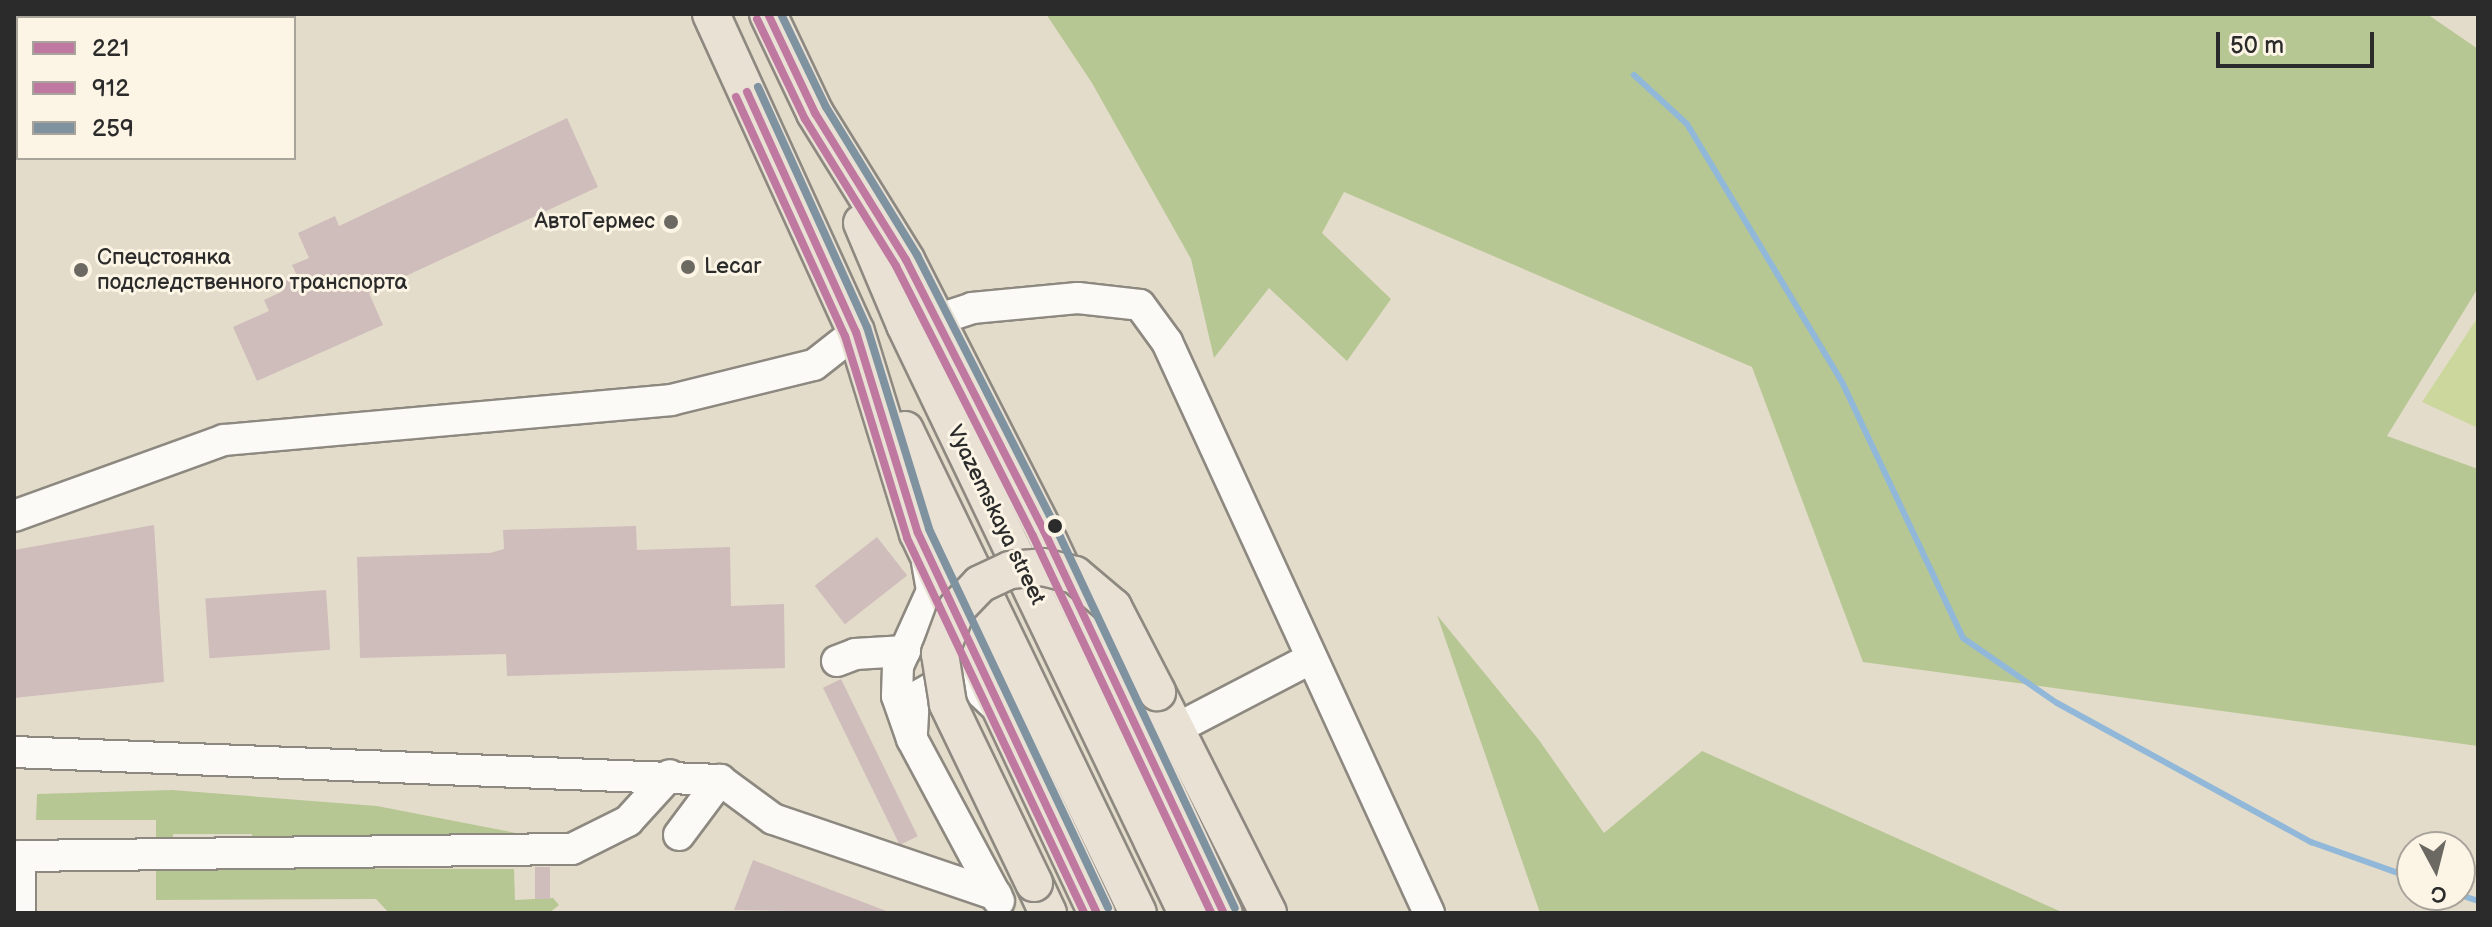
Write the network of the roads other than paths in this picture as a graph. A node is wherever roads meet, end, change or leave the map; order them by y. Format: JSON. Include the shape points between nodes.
{"nodes":[{"id":1,"x":711,"y":14,"type":"edge"},
{"id":2,"x":768,"y":14,"type":"edge"},
{"id":3,"x":815,"y":113,"type":"junction"},
{"id":4,"x":936,"y":320,"type":"junction"},
{"id":5,"x":856,"y":332,"type":"junction"},
{"id":6,"x":14,"y":516,"type":"edge"},
{"id":7,"x":918,"y":533,"type":"junction"},
{"id":8,"x":905,"y":651,"type":"junction"},
{"id":9,"x":1310,"y":659,"type":"junction"},
{"id":10,"x":837,"y":661,"type":"dead end"},
{"id":11,"x":998,"y":708,"type":"junction"},
{"id":12,"x":1193,"y":720,"type":"dead end"},
{"id":13,"x":912,"y":739,"type":"junction"},
{"id":14,"x":14,"y":752,"type":"edge"},
{"id":15,"x":670,"y":775,"type":"junction"},
{"id":16,"x":720,"y":780,"type":"junction"},
{"id":17,"x":679,"y":835,"type":"dead end"},
{"id":18,"x":1041,"y":898,"type":"edge"},
{"id":19,"x":1001,"y":904,"type":"edge"},
{"id":20,"x":20,"y":913,"type":"edge"},
{"id":21,"x":1097,"y":913,"type":"edge"},
{"id":22,"x":1138,"y":913,"type":"edge"},
{"id":23,"x":1187,"y":913,"type":"edge"},
{"id":24,"x":1224,"y":913,"type":"edge"},
{"id":25,"x":1268,"y":913,"type":"edge"},
{"id":26,"x":1429,"y":913,"type":"edge"}],
"edges":[{"from":1,"to":5,"type":"main road"},
{"from":2,"to":3,"type":"main road"},
{"from":3,"to":4,"type":"main road"},
{"from":3,"to":23,"type":"main road","name":"Vyazemskaya street","via":[[905,325]]},
{"from":4,"to":9,"type":"street","via":[[972,308],[1078,298],[1140,305],[1167,342]]},
{"from":4,"to":24,"type":"main road","via":[[1044,531]]},
{"from":5,"to":6,"type":"street","via":[[814,365],[671,400],[224,440]]},
{"from":5,"to":7,"type":"main road"},
{"from":5,"to":22,"type":"main road","name":"Vyazemskaya street"},
{"from":7,"to":8,"type":"street","via":[[932,591]]},
{"from":7,"to":11,"type":"main road"},
{"from":8,"to":10,"type":"street","via":[[855,654]]},
{"from":8,"to":13,"type":"street","via":[[897,696]]},
{"from":9,"to":12,"type":"street"},
{"from":9,"to":26,"type":"street"},
{"from":11,"to":13,"type":"street","via":[[974,686],[939,684],[914,698]]},
{"from":11,"to":21,"type":"main road"},
{"from":13,"to":19,"type":"street"},
{"from":14,"to":15,"type":"street"},
{"from":15,"to":16,"type":"street"},
{"from":15,"to":20,"type":"street","via":[[628,821],[572,849],[20,856]]},
{"from":16,"to":17,"type":"street"},
{"from":16,"to":19,"type":"street","via":[[773,819]]},
{"from":18,"to":25,"type":"main road","bridge":true,"via":[[948,704],[940,654],[948,622],[967,595],[994,576],[1043,567],[1075,575],[1113,607]]}]}
